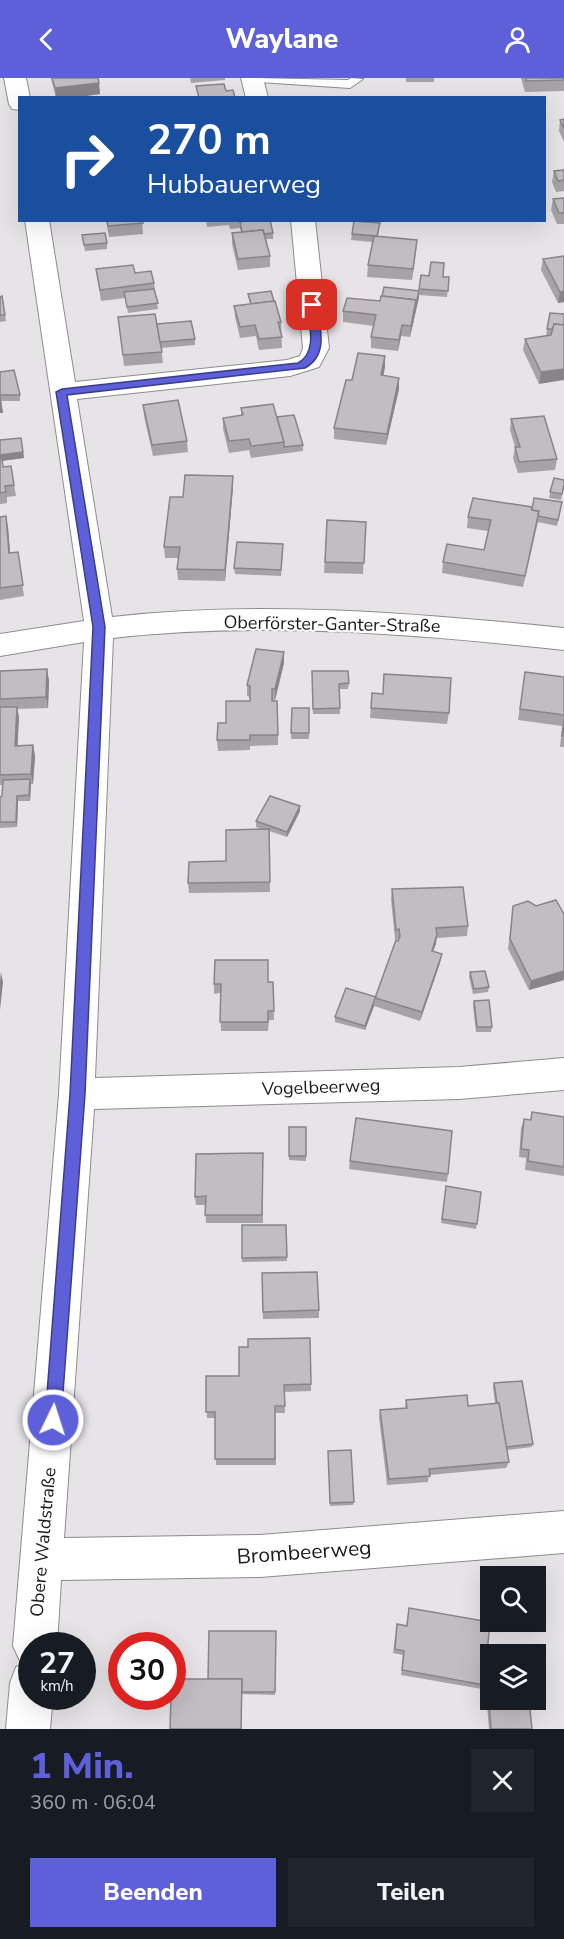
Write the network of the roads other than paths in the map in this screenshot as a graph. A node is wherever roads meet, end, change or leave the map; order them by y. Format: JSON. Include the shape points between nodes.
{"nodes":[{"id":1,"x":15,"y":78,"type":"edge"},
{"id":2,"x":252,"y":78,"type":"edge"},
{"id":3,"x":259,"y":78,"type":"edge"},
{"id":4,"x":355,"y":84,"type":"edge"},
{"id":5,"x":18,"y":96,"type":"edge"},
{"id":6,"x":256,"y":96,"type":"edge"},
{"id":7,"x":37,"y":222,"type":"edge"},
{"id":8,"x":303,"y":222,"type":"edge"},
{"id":9,"x":62,"y":392,"type":"junction"},
{"id":10,"x":99,"y":627,"type":"junction"},
{"id":11,"x":564,"y":639,"type":"edge"},
{"id":12,"x":0,"y":645,"type":"edge"},
{"id":13,"x":564,"y":1074,"type":"edge"},
{"id":14,"x":77,"y":1094,"type":"junction"},
{"id":15,"x":564,"y":1532,"type":"edge"},
{"id":16,"x":43,"y":1559,"type":"junction"},
{"id":17,"x":36,"y":1632,"type":"edge"},
{"id":18,"x":30,"y":1710,"type":"edge"},
{"id":19,"x":28,"y":1729,"type":"edge"}],
"edges":[{"from":1,"to":5,"type":"street"},
{"from":2,"to":6,"type":"street"},
{"from":3,"to":4,"type":"lane"},
{"from":7,"to":9,"type":"street","name":"Obere Waldstraße"},
{"from":8,"to":9,"type":"street","via":[[316,348],[310,361],[290,368]]},
{"from":9,"to":10,"type":"street","name":"Obere Waldstraße"},
{"from":10,"to":11,"type":"street","name":"Oberförster-Ganter-Straße","via":[[322,620],[445,625]]},
{"from":10,"to":12,"type":"street","name":"Oberförster-Ganter-Straße"},
{"from":10,"to":14,"type":"street","name":"Obere Waldstraße"},
{"from":13,"to":14,"type":"street","name":"Vogelbeerweg","via":[[459,1083]]},
{"from":14,"to":16,"type":"street","name":"Obere Waldstraße"},
{"from":15,"to":16,"type":"street","name":"Brombeerweg","via":[[260,1556]]},
{"from":16,"to":17,"type":"street","name":"Obere Waldstraße"},
{"from":18,"to":19,"type":"street"}]}
